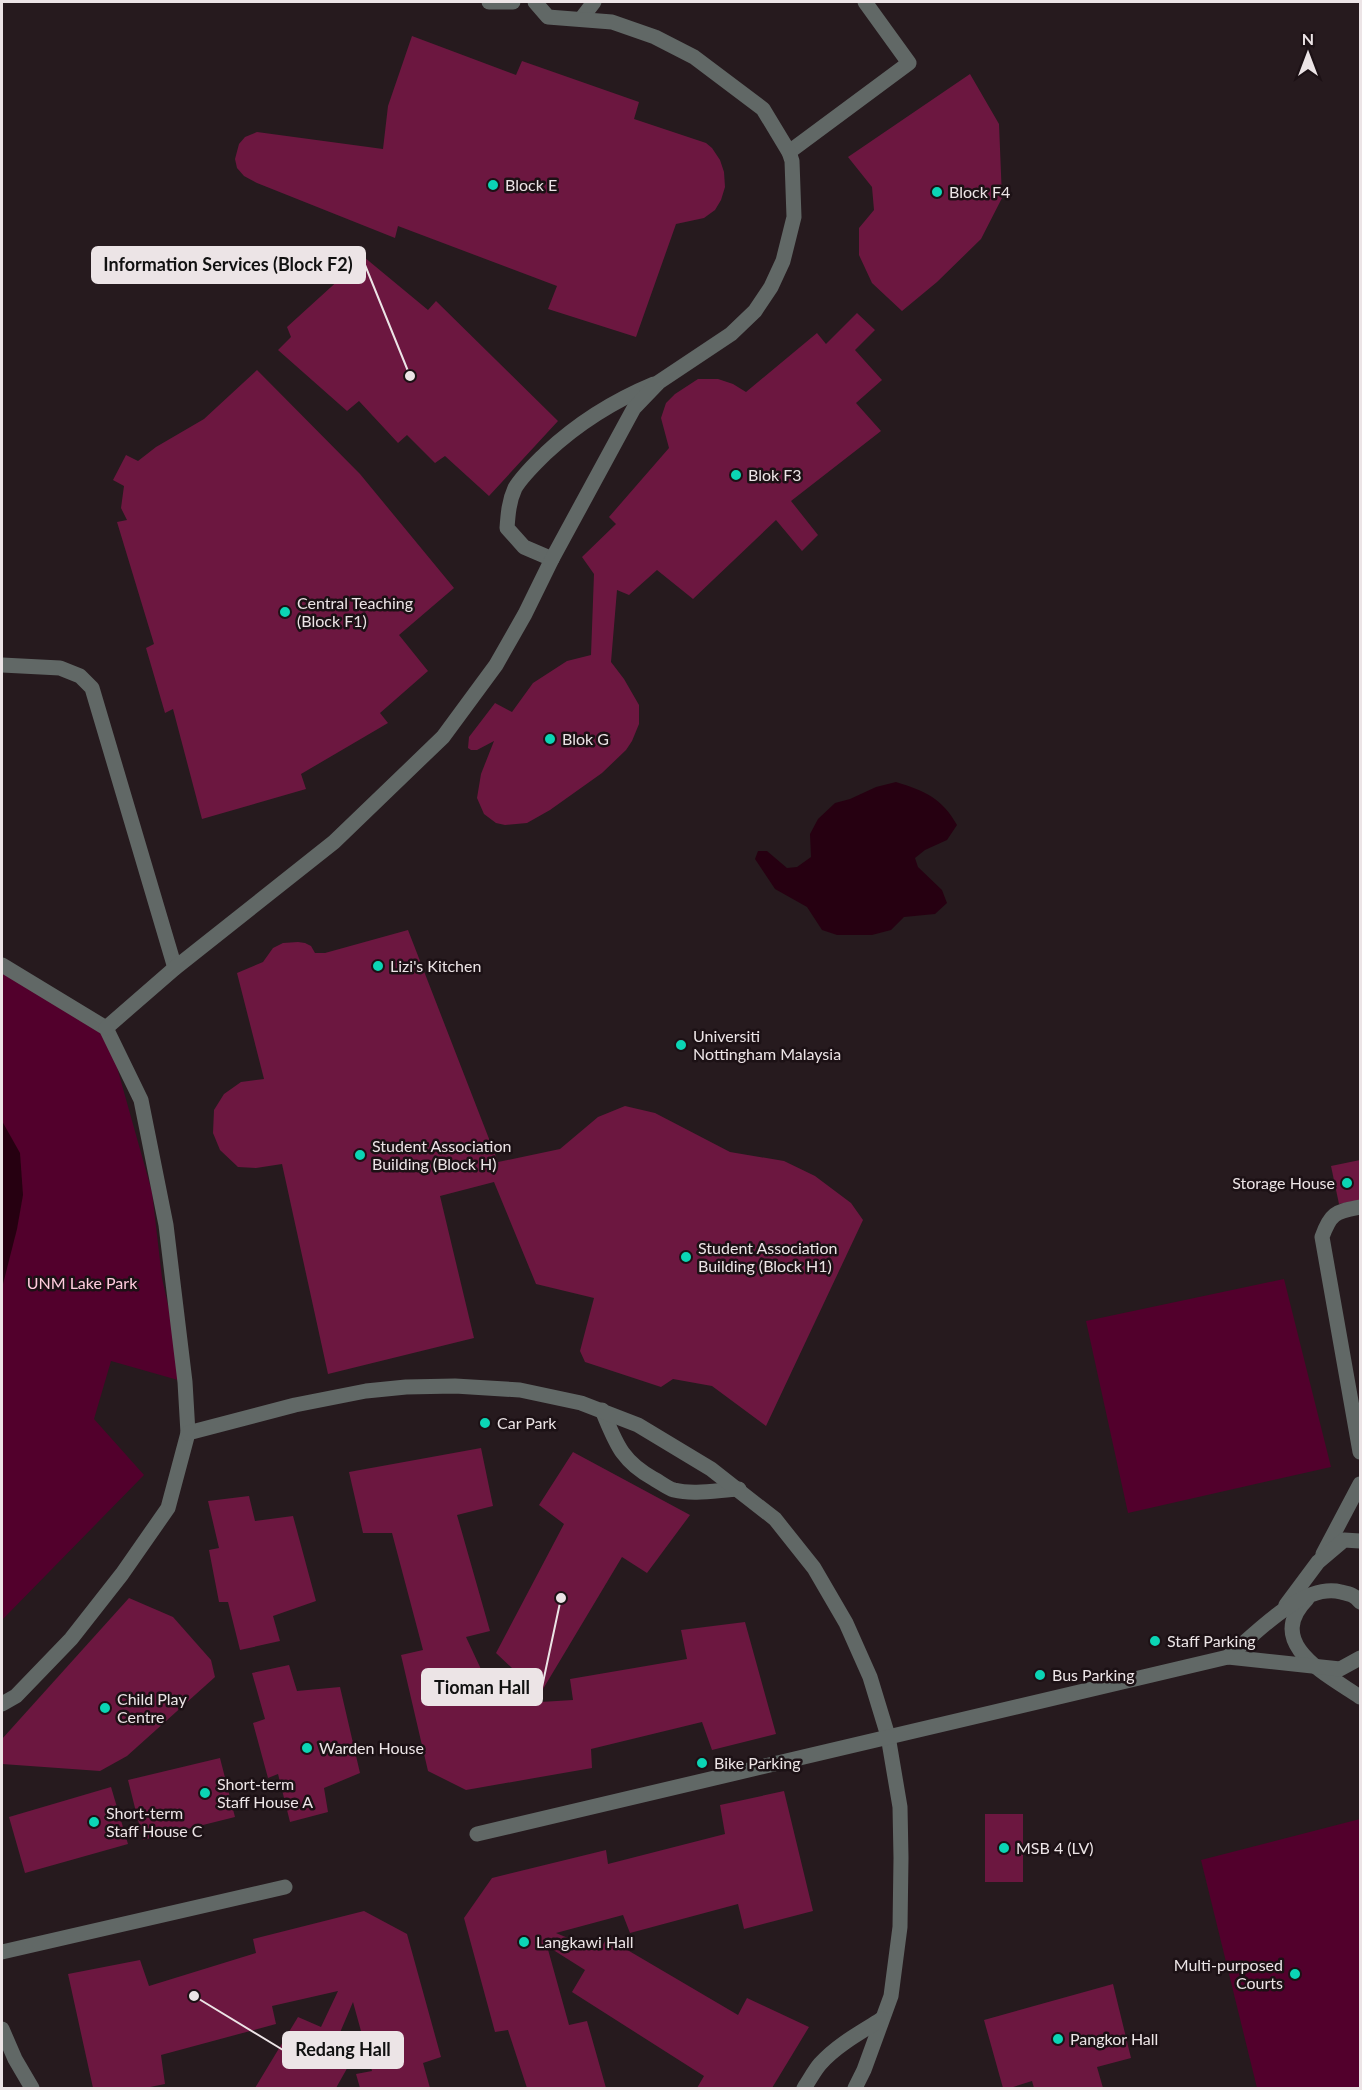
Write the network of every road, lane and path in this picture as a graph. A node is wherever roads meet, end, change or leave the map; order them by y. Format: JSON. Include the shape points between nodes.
{"nodes":[{"id":1,"x":489,"y":2,"type":"edge"},
{"id":2,"x":513,"y":2,"type":"edge"},
{"id":3,"x":535,"y":2,"type":"edge"},
{"id":4,"x":594,"y":2,"type":"edge"},
{"id":5,"x":865,"y":2,"type":"edge"},
{"id":6,"x":581,"y":19,"type":"junction"},
{"id":7,"x":789,"y":152,"type":"junction"},
{"id":8,"x":660,"y":382,"type":"junction"},
{"id":9,"x":552,"y":559,"type":"junction"},
{"id":10,"x":2,"y":665,"type":"edge"},
{"id":11,"x":2,"y":965,"type":"edge"},
{"id":12,"x":175,"y":968,"type":"junction"},
{"id":13,"x":106,"y":1028,"type":"junction"},
{"id":14,"x":1360,"y":1208,"type":"edge"},
{"id":15,"x":602,"y":1410,"type":"junction"},
{"id":16,"x":188,"y":1433,"type":"junction"},
{"id":17,"x":1360,"y":1452,"type":"edge"},
{"id":18,"x":1360,"y":1484,"type":"edge"},
{"id":19,"x":739,"y":1490,"type":"junction"},
{"id":20,"x":1360,"y":1541,"type":"edge"},
{"id":21,"x":1318,"y":1562,"type":"junction"},
{"id":22,"x":1312,"y":1593,"type":"junction"},
{"id":23,"x":1360,"y":1602,"type":"edge"},
{"id":24,"x":1280,"y":1612,"type":"junction"},
{"id":25,"x":1228,"y":1657,"type":"junction"},
{"id":26,"x":1360,"y":1658,"type":"edge"},
{"id":27,"x":1317,"y":1667,"type":"junction"},
{"id":28,"x":1360,"y":1697,"type":"edge"},
{"id":29,"x":2,"y":1704,"type":"edge"},
{"id":30,"x":888,"y":1736,"type":"junction"},
{"id":31,"x":477,"y":1834,"type":"dead end"},
{"id":32,"x":285,"y":1887,"type":"dead end"},
{"id":33,"x":2,"y":1952,"type":"edge"},
{"id":34,"x":882,"y":2019,"type":"junction"},
{"id":35,"x":2,"y":2029,"type":"edge"},
{"id":36,"x":33,"y":2088,"type":"edge"},
{"id":37,"x":804,"y":2088,"type":"edge"},
{"id":38,"x":855,"y":2088,"type":"edge"}],
"edges":[{"from":1,"to":2,"type":"lane"},
{"from":3,"to":6,"type":"lane","via":[[548,17]]},
{"from":4,"to":6,"type":"lane"},
{"from":5,"to":7,"type":"lane","via":[[909,63]]},
{"from":6,"to":7,"type":"lane","via":[[612,22],[655,37],[694,57],[763,109]]},
{"from":7,"to":8,"type":"lane","via":[[794,217],[783,261],[771,287],[755,311],[731,334]]},
{"from":8,"to":9,"type":"lane","via":[[634,408]]},
{"from":8,"to":9,"type":"lane","via":[[596,412],[532,466],[516,488],[508,507],[507,528],[524,548]]},
{"from":9,"to":12,"type":"lane","via":[[496,665],[443,737],[334,842]]},
{"from":10,"to":12,"type":"lane","via":[[60,668],[80,676],[92,688]]},
{"from":11,"to":13,"type":"lane"},
{"from":12,"to":13,"type":"lane"},
{"from":13,"to":16,"type":"lane","via":[[141,1100],[166,1225]]},
{"from":14,"to":17,"type":"lane","via":[[1336,1212],[1328,1220],[1322,1237]]},
{"from":15,"to":16,"type":"lane","via":[[520,1390],[406,1387],[295,1404]]},
{"from":15,"to":19,"type":"lane","via":[[638,1425],[692,1456]]},
{"from":15,"to":19,"type":"lane","via":[[625,1457],[637,1470],[673,1490]]},
{"from":16,"to":29,"type":"lane","via":[[168,1508],[71,1640],[16,1696]]},
{"from":18,"to":21,"type":"lane"},
{"from":19,"to":30,"type":"lane","via":[[775,1519],[814,1568],[846,1623],[870,1677]]},
{"from":20,"to":21,"type":"lane","via":[[1344,1540]]},
{"from":21,"to":24,"type":"lane"},
{"from":22,"to":23,"type":"lane","via":[[1333,1590],[1355,1596]]},
{"from":22,"to":24,"type":"lane"},
{"from":22,"to":27,"type":"lane","via":[[1300,1606],[1291,1628],[1299,1652]]},
{"from":24,"to":25,"type":"lane"},
{"from":25,"to":27,"type":"lane"},
{"from":25,"to":30,"type":"lane"},
{"from":26,"to":27,"type":"lane","via":[[1340,1669]]},
{"from":27,"to":28,"type":"lane"},
{"from":30,"to":31,"type":"lane"},
{"from":30,"to":34,"type":"lane","via":[[900,1807],[901,1881],[891,1996]]},
{"from":32,"to":33,"type":"lane"},
{"from":34,"to":37,"type":"lane","via":[[833,2053]]},
{"from":34,"to":38,"type":"lane"},
{"from":35,"to":36,"type":"lane"}]}
